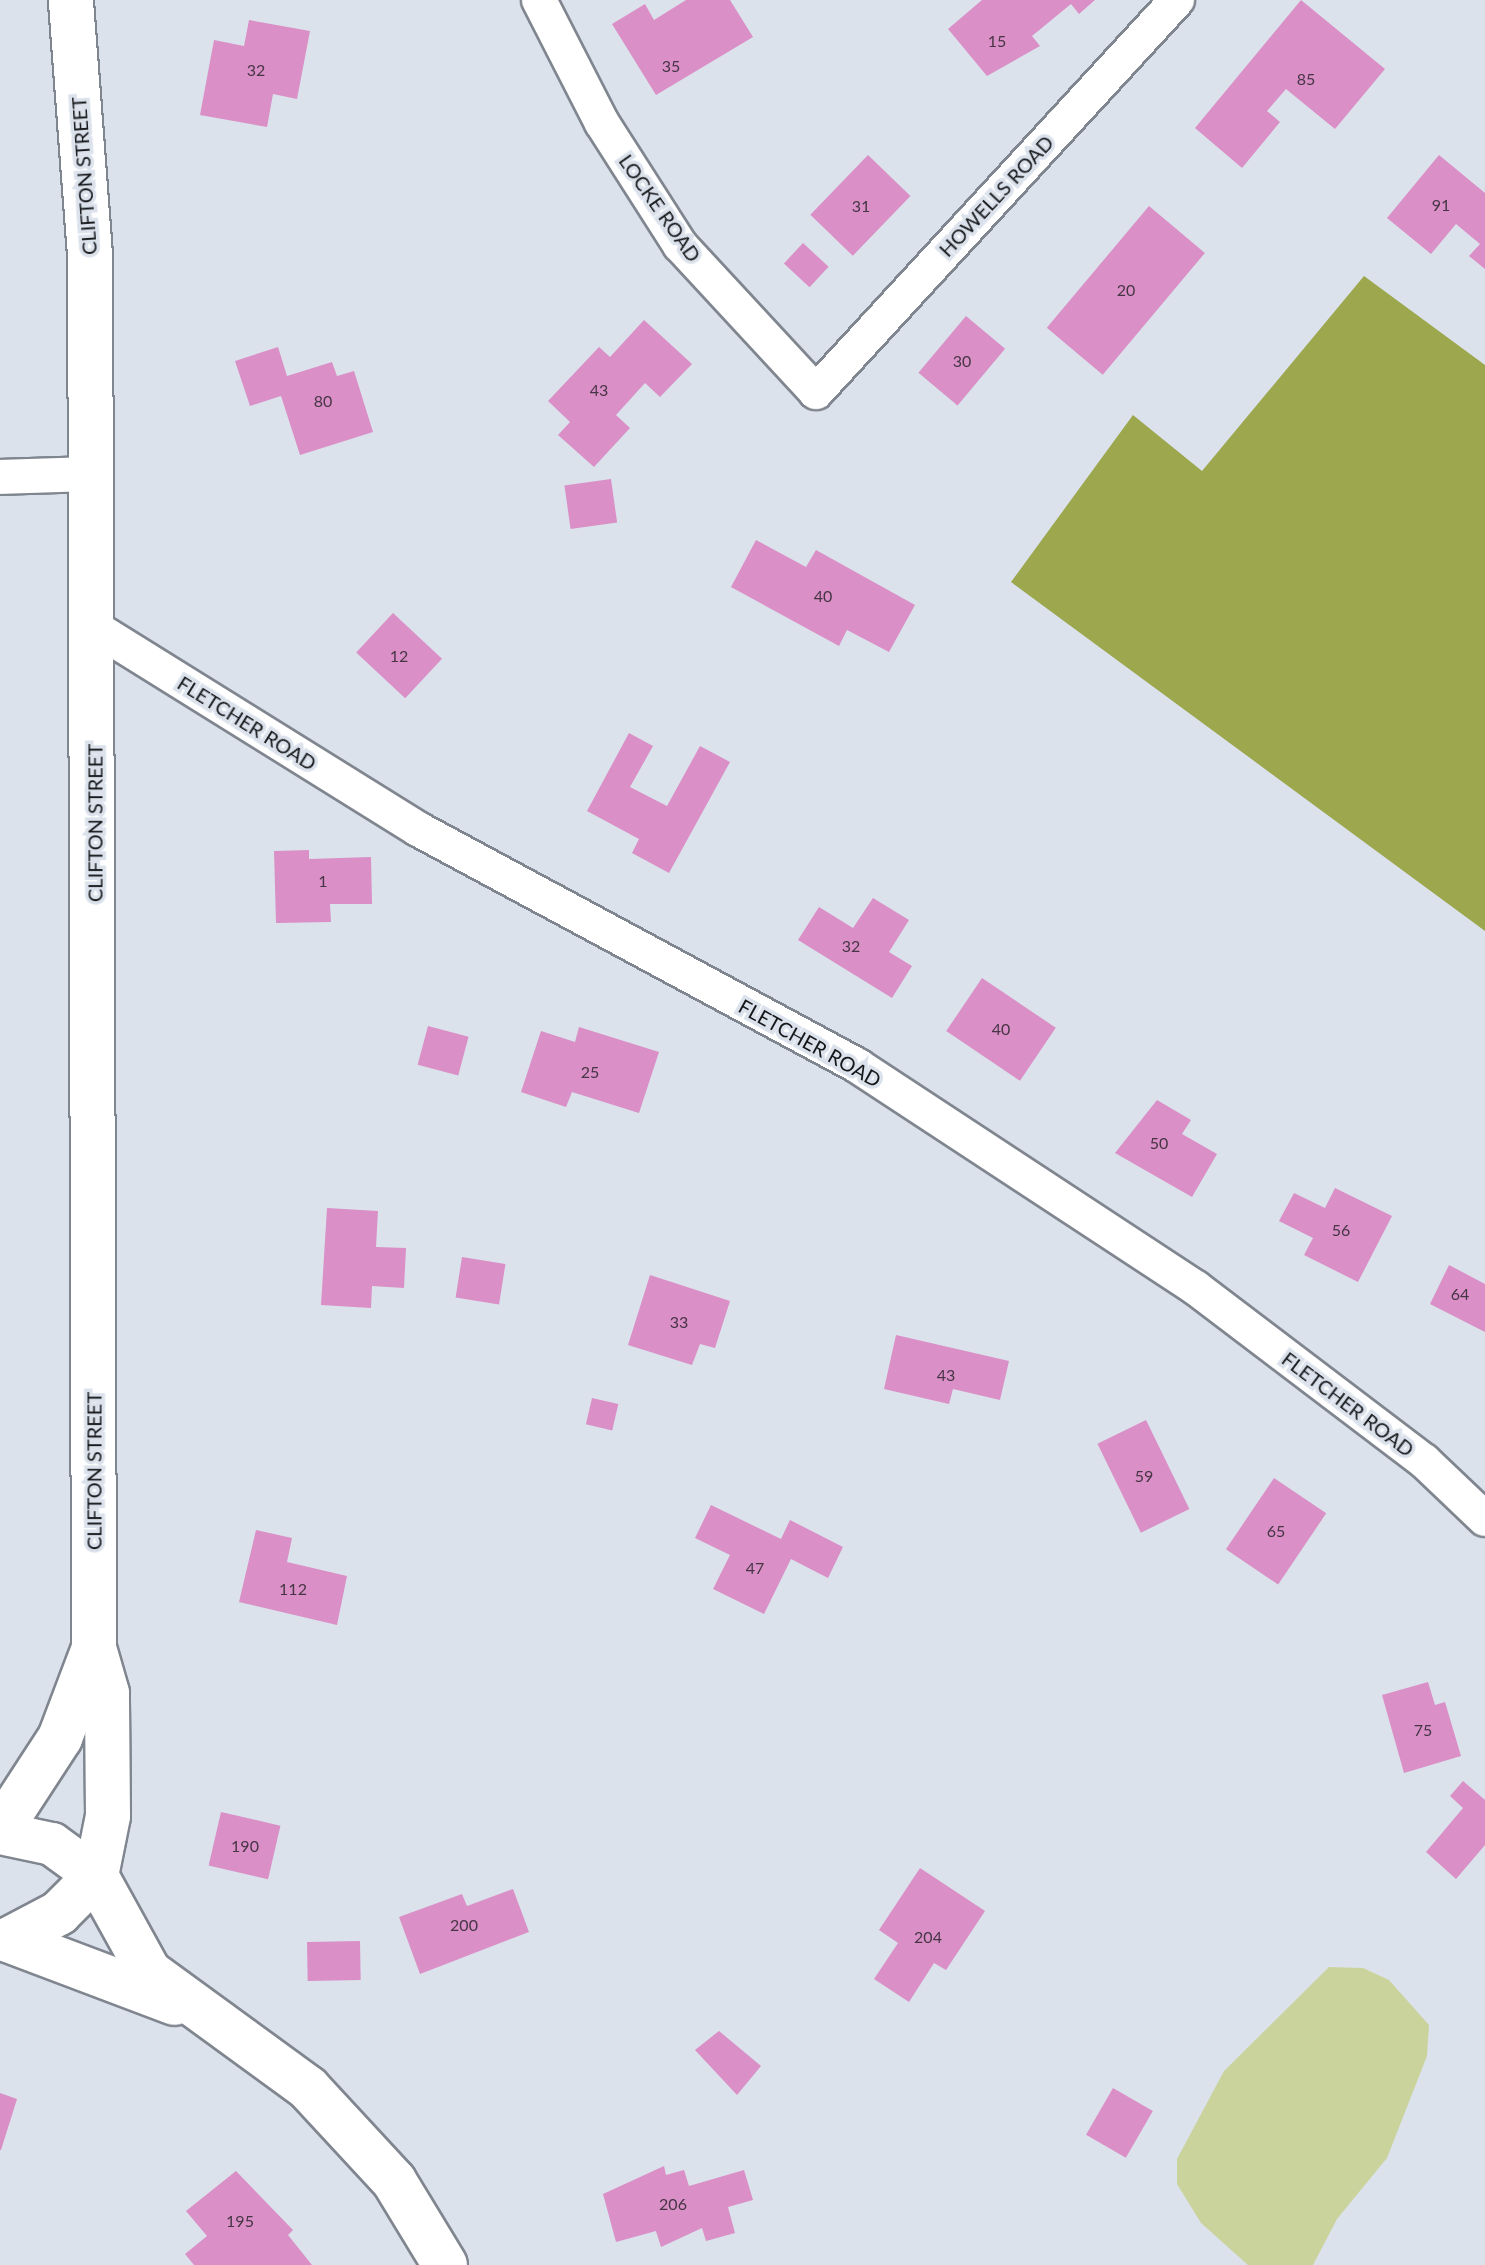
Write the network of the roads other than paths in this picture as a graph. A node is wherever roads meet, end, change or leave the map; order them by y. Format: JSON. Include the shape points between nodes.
{"nodes":[{"id":1,"x":71,"y":0,"type":"edge"},
{"id":2,"x":539,"y":0,"type":"edge"},
{"id":3,"x":1177,"y":0,"type":"edge"},
{"id":4,"x":816,"y":392,"type":"joint"},
{"id":5,"x":89,"y":474,"type":"junction"},
{"id":6,"x":0,"y":477,"type":"edge"},
{"id":7,"x":95,"y":628,"type":"junction"},
{"id":8,"x":1485,"y":1519,"type":"edge"},
{"id":9,"x":94,"y":1648,"type":"junction"},
{"id":10,"x":0,"y":1832,"type":"edge"},
{"id":11,"x":96,"y":1876,"type":"junction"},
{"id":12,"x":3,"y":1932,"type":"edge"},
{"id":13,"x":196,"y":2010,"type":"junction"},
{"id":14,"x":445,"y":2265,"type":"edge"}],
"edges":[{"from":1,"to":5,"type":"main road","name":"CLIFTON STREET","via":[[90,255]]},
{"from":2,"to":4,"type":"street","name":"LOCKE ROAD","via":[[602,123],[680,245]]},
{"from":3,"to":4,"type":"street","name":"HOWELLS ROAD"},
{"from":5,"to":6,"type":"street"},
{"from":5,"to":7,"type":"main road","name":"CLIFTON STREET"},
{"from":7,"to":8,"type":"street","name":"FLETCHER ROAD","via":[[418,829],[858,1066],[1196,1288],[1424,1461]]},
{"from":7,"to":9,"type":"main road","name":"CLIFTON STREET"},
{"from":9,"to":10,"type":"main road","name":"CLIFTON STREET","via":[[60,1738]]},
{"from":9,"to":11,"type":"main road","name":"CLIFTON STREET","via":[[108,1729],[108,1816]]},
{"from":10,"to":11,"type":"street","via":[[52,1844]]},
{"from":11,"to":12,"type":"main road","via":[[59,1913]]},
{"from":11,"to":13,"type":"main road","via":[[149,1972]]},
{"from":12,"to":13,"type":"main road"},
{"from":13,"to":14,"type":"main road","via":[[308,2088],[354,2133]]}]}
